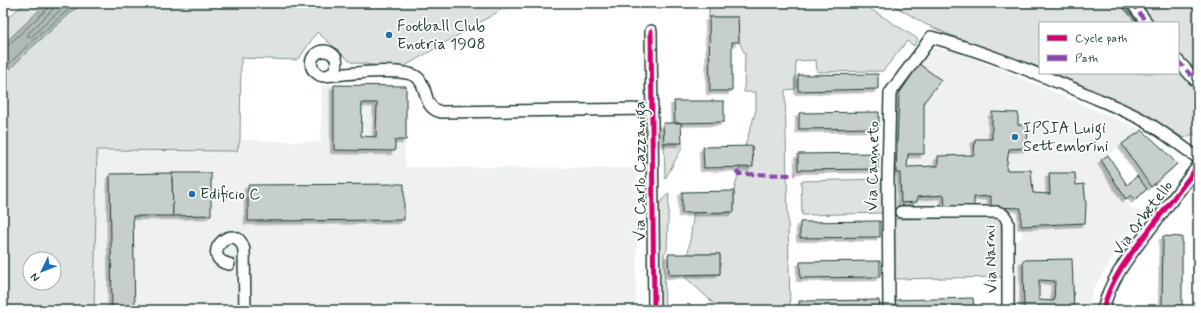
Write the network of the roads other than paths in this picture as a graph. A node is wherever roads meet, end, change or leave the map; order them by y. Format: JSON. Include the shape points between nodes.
{"nodes":[{"id":1,"x":1132,"y":3,"type":"edge"},
{"id":2,"x":1146,"y":22,"type":"edge"},
{"id":3,"x":651,"y":31,"type":"dead end"},
{"id":4,"x":336,"y":60,"type":"junction"},
{"id":5,"x":1179,"y":62,"type":"edge"},
{"id":6,"x":356,"y":73,"type":"junction"},
{"id":7,"x":329,"y":75,"type":"junction"},
{"id":8,"x":1198,"y":83,"type":"edge"},
{"id":9,"x":652,"y":109,"type":"junction"},
{"id":10,"x":1198,"y":158,"type":"edge"},
{"id":11,"x":1198,"y":166,"type":"edge"},
{"id":12,"x":901,"y":212,"type":"dead end"},
{"id":13,"x":229,"y":264,"type":"dead end"},
{"id":14,"x":245,"y":310,"type":"edge"},
{"id":15,"x":654,"y":310,"type":"edge"},
{"id":16,"x":889,"y":310,"type":"edge"},
{"id":17,"x":1008,"y":310,"type":"edge"},
{"id":18,"x":1104,"y":310,"type":"edge"}],
"edges":[{"from":1,"to":2,"type":"street"},
{"from":3,"to":9,"type":"street","name":"Via Carlo Cazzaniga"},
{"from":4,"to":6,"type":"street"},
{"from":4,"to":7,"type":"street","via":[[336,69]]},
{"from":4,"to":7,"type":"street","via":[[332,54],[324,50],[312,59],[314,72],[322,76]]},
{"from":5,"to":8,"type":"street"},
{"from":6,"to":7,"type":"street","name":"Via Carlo Cazzaniga"},
{"from":6,"to":9,"type":"street","name":"Via Carlo Cazzaniga","via":[[412,74],[421,82],[430,106],[441,112]]},
{"from":9,"to":15,"type":"street","name":"Via Carlo Cazzaniga"},
{"from":10,"to":16,"type":"street","name":"Via Canneto","via":[[1136,116],[1039,74],[931,36],[890,93]]},
{"from":11,"to":18,"type":"street","name":"Via Orbetello","via":[[1123,266],[1108,294]]},
{"from":12,"to":17,"type":"street","name":"Via Narni","via":[[1002,214],[1008,223]]},
{"from":13,"to":14,"type":"street","via":[[219,258],[217,250],[220,242],[232,238],[240,242],[244,250]]}]}
